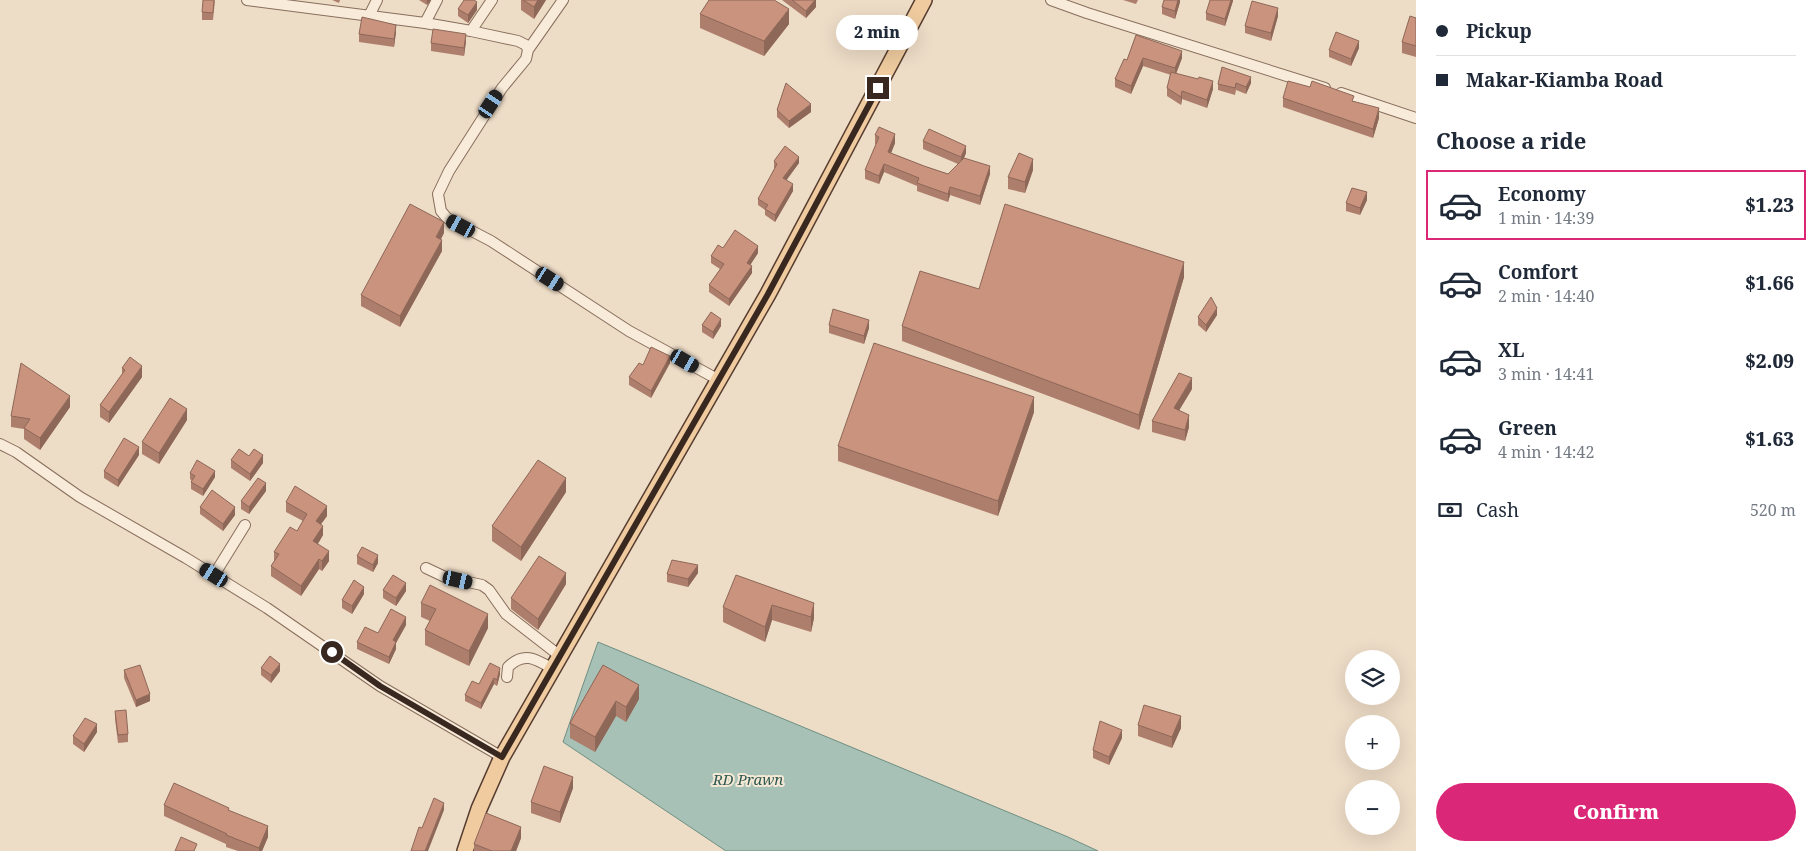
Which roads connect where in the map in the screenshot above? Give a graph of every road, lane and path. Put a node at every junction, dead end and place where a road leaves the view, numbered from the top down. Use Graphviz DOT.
graph roads {
  1 [pos="247,0"];
  2 [pos="377,0"];
  3 [pos="437,0"];
  4 [pos="492,0"];
  5 [pos="562,0"];
  6 [pos="924,0"];
  7 [pos="1051,0"];
  8 [pos="315,4"];
  9 [pos="369,16"];
  10 [pos="425,23"];
  11 [pos="471,31"];
  12 [pos="528,50"];
  13 [pos="1416,118"];
  14 [pos="719,380"];
  15 [pos="0,444"];
  16 [pos="245,525"];
  17 [pos="426,568"];
  18 [pos="214,575"];
  19 [pos="556,662"];
  20 [pos="507,677"];
  21 [pos="502,757"];
  22 [pos="465,851"];
  1 -- 8 [label="street"];
  2 -- 9 [label="street"];
  3 -- 10 [label="street"];
  4 -- 11 [label="street"];
  5 -- 12 [label="street"];
  6 -- 14 [label="main road"];
  7 -- 13 [label="street"];
  8 -- 9 [label="street"];
  9 -- 10 [label="street"];
  10 -- 11 [label="street"];
  11 -- 12 [label="street"];
  12 -- 14 [label="street"];
  14 -- 19 [label="main road"];
  15 -- 18 [label="street"];
  16 -- 18 [label="street"];
  17 -- 19 [label="street"];
  18 -- 21 [label="street"];
  19 -- 20 [label="street"];
  19 -- 21 [label="main road"];
  21 -- 22 [label="main road"];
}
